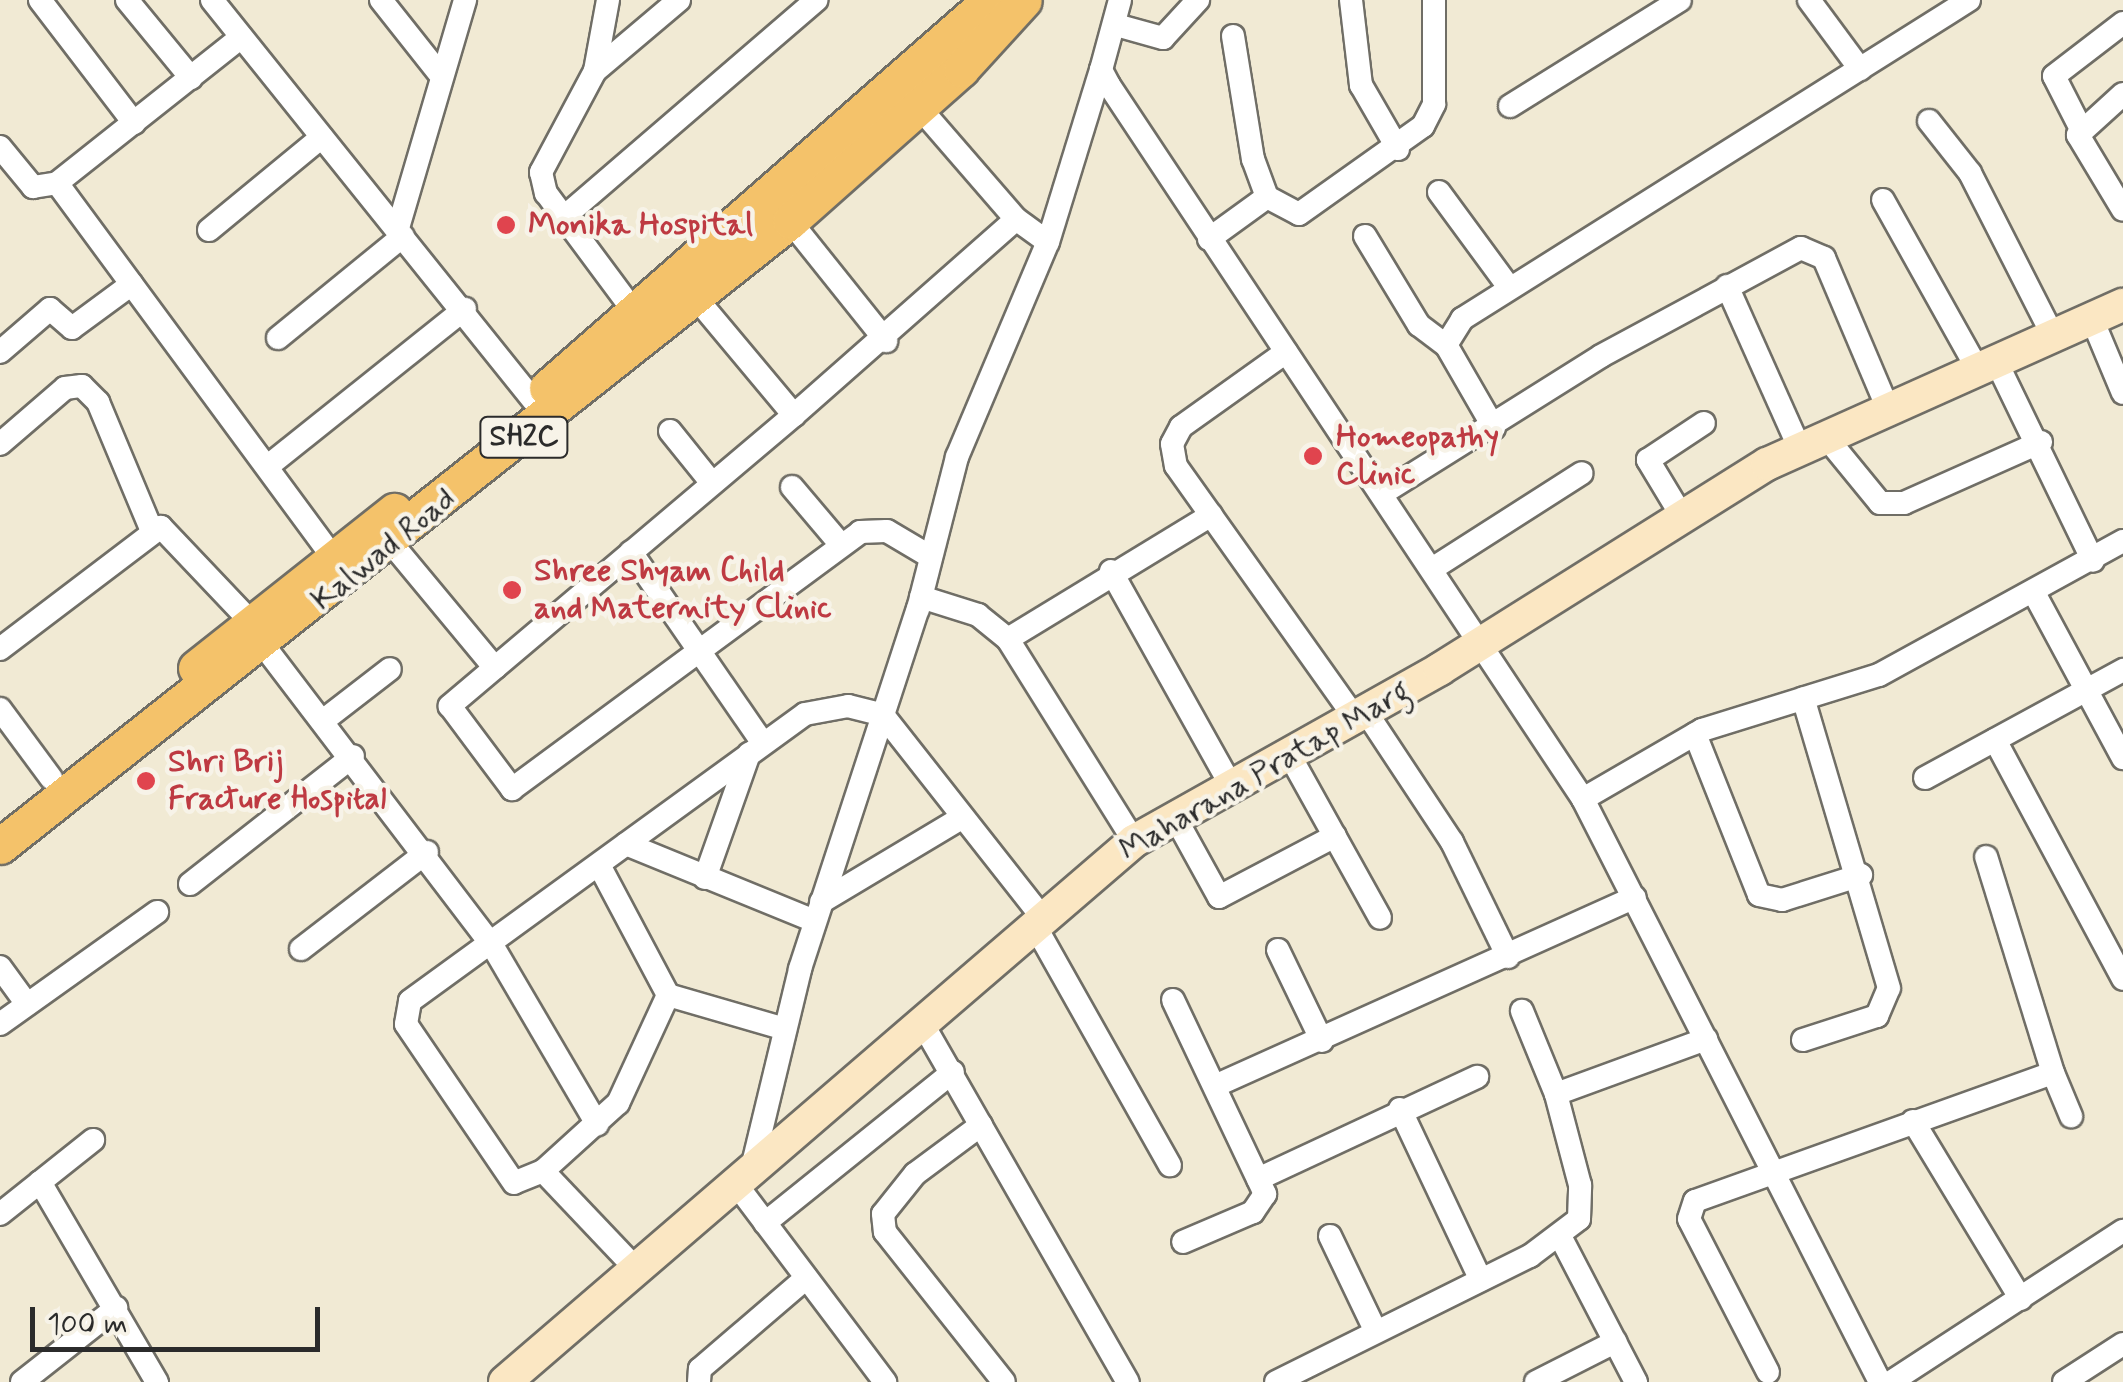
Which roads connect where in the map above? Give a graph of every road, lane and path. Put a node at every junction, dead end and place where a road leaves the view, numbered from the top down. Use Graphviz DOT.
graph roads {
  1 [pos="40,0"];
  2 [pos="128,0"];
  3 [pos="212,0"];
  4 [pos="381,0"];
  5 [pos="465,0"];
  6 [pos="608,0"];
  7 [pos="679,0"];
  8 [pos="816,0"];
  9 [pos="1024,0"];
  10 [pos="1120,0"];
  11 [pos="1198,0"];
  12 [pos="1351,0"];
  13 [pos="1434,0"];
  14 [pos="1680,0"];
  15 [pos="1809,0"];
  16 [pos="1970,0"];
  17 [pos="986,1"];
  18 [pos="2123,24"];
  19 [pos="1116,25"];
  20 [pos="1233,36"];
  21 [pos="242,37"];
  22 [pos="1860,69"];
  23 [pos="594,70"];
  24 [pos="1101,70"];
  25 [pos="438,72"];
  26 [pos="190,78"];
  27 [pos="2123,94"];
  28 [pos="1510,106"];
  29 [pos="919,108"];
  30 [pos="1929,120"];
  31 [pos="134,124"];
  32 [pos="2080,127"];
  33 [pos="322,137"];
  34 [pos="0,146"];
  35 [pos="1398,149"];
  36 [pos="8,172"];
  37 [pos="57,183"];
  38 [pos="1439,192"];
  39 [pos="1267,196"];
  40 [pos="1883,200"];
  41 [pos="2123,210"];
  42 [pos="564,218"];
  43 [pos="1016,220"];
  44 [pos="790,221"];
  45 [pos="210,230"];
  46 [pos="400,232"];
  47 [pos="1365,236"];
  48 [pos="1209,239"];
  49 [pos="1048,242"];
  50 [pos="132,284"];
  51 [pos="1508,286"];
  52 [pos="1727,286"];
  53 [pos="696,298"];
  54 [pos="2123,305"];
  55 [pos="465,309"];
  56 [pos="636,314"];
  57 [pos="2092,320"];
  58 [pos="2053,336"];
  59 [pos="278,338"];
  60 [pos="886,341"];
  61 [pos="1446,345"];
  62 [pos="0,352"];
  63 [pos="1286,352"];
  64 [pos="1986,364"];
  65 [pos="2123,393"];
  66 [pos="533,400"];
  67 [pos="1888,409"];
  68 [pos="794,414"];
  69 [pos="1704,423"];
  70 [pos="1494,428"];
  71 [pos="670,431"];
  72 [pos="2041,442"];
  73 [pos="1813,443"];
  74 [pos="0,444"];
  75 [pos="268,466"];
  76 [pos="1582,473"];
  77 [pos="710,482"];
  78 [pos="792,487"];
  79 [pos="1384,493"];
  80 [pos="1211,515"];
  81 [pos="1683,518"];
  82 [pos="151,529"];
  83 [pos="2123,541"];
  84 [pos="392,544"];
  85 [pos="841,546"];
  86 [pos="631,552"];
  87 [pos="931,557"];
  88 [pos="334,559"];
  89 [pos="2093,561"];
  90 [pos="1435,568"];
  91 [pos="1111,571"];
  92 [pos="2034,591"];
  93 [pos="921,597"];
  94 [pos="258,635"];
  95 [pos="1008,638"];
  96 [pos="1485,642"];
  97 [pos="0,650"];
  98 [pos="705,650"];
  99 [pos="495,668"];
  100 [pos="390,669"];
  101 [pos="2123,670"];
  102 [pos="2086,689"];
  103 [pos="1802,698"];
  104 [pos="0,709"];
  105 [pos="884,715"];
  106 [pos="1361,715"];
  107 [pos="324,720"];
  108 [pos="1695,734"];
  109 [pos="1994,740"];
  110 [pos="756,748"];
  111 [pos="353,756"];
  112 [pos="1290,756"];
  113 [pos="2123,758"];
  114 [pos="51,778"];
  115 [pos="1925,778"];
  116 [pos="1233,789"];
  117 [pos="1583,800"];
  118 [pos="963,816"];
  119 [pos="0,817"];
  120 [pos="1176,819"];
  121 [pos="1335,836"];
  122 [pos="1134,841"];
  123 [pos="626,844"];
  124 [pos="0,846"];
  125 [pos="426,852"];
  126 [pos="1986,857"];
  127 [pos="598,864"];
  128 [pos="1861,875"];
  129 [pos="705,878"];
  130 [pos="190,884"];
  131 [pos="1634,897"];
  132 [pos="818,911"];
  133 [pos="157,912"];
  134 [pos="1380,918"];
  135 [pos="1038,921"];
  136 [pos="492,945"];
  137 [pos="301,949"];
  138 [pos="1278,950"];
  139 [pos="1508,957"];
  140 [pos="0,967"];
  141 [pos="2123,979"];
  142 [pos="668,995"];
  143 [pos="1173,1000"];
  144 [pos="27,1004"];
  145 [pos="1522,1011"];
  146 [pos="921,1021"];
  147 [pos="0,1024"];
  148 [pos="785,1028"];
  149 [pos="1706,1039"];
  150 [pos="1802,1040"];
  151 [pos="1322,1041"];
  152 [pos="953,1072"];
  153 [pos="2054,1073"];
  154 [pos="1477,1077"];
  155 [pos="1218,1086"];
  156 [pos="1556,1094"];
  157 [pos="1400,1109"];
  158 [pos="2071,1116"];
  159 [pos="1913,1121"];
  160 [pos="596,1124"];
  161 [pos="981,1125"];
  162 [pos="93,1140"];
  163 [pos="1170,1166"];
  164 [pos="543,1170"];
  165 [pos="743,1172"];
  166 [pos="1770,1174"];
  167 [pos="1258,1178"];
  168 [pos="40,1182"];
  169 [pos="0,1214"];
  170 [pos="765,1223"];
  171 [pos="2123,1232"];
  172 [pos="1330,1236"];
  173 [pos="1560,1236"];
  174 [pos="1183,1242"];
  175 [pos="635,1268"];
  176 [pos="806,1278"];
  177 [pos="1480,1280"];
  178 [pos="2021,1299"];
  179 [pos="116,1308"];
  180 [pos="1376,1332"];
  181 [pos="1615,1342"];
  182 [pos="2123,1344"];
  183 [pos="1768,1372"];
  184 [pos="22,1382"];
  185 [pos="158,1382"];
  186 [pos="504,1382"];
  187 [pos="699,1382"];
  188 [pos="885,1382"];
  189 [pos="1004,1382"];
  190 [pos="1128,1382"];
  191 [pos="1276,1382"];
  192 [pos="1536,1382"];
  193 [pos="1636,1382"];
  194 [pos="1880,1382"];
  195 [pos="1891,1382"];
  196 [pos="2064,1382"];
  1 -- 31 [label="street"];
  2 -- 26 [label="street"];
  3 -- 21 [label="street"];
  4 -- 25 [label="street"];
  5 -- 25 [label="street"];
  6 -- 23 [label="street"];
  7 -- 23 [label="street"];
  8 -- 42 [label="street"];
  9 -- 29 [label="main road, Kalwad Road / SH2C"];
  10 -- 19 [label="street"];
  11 -- 19 [label="street"];
  12 -- 35 [label="street"];
  13 -- 35 [label="street"];
  14 -- 28 [label="street"];
  15 -- 22 [label="street"];
  16 -- 22 [label="street"];
  17 -- 56 [label="main road, Kalwad Road / SH2C"];
  18 -- 32 [label="street"];
  19 -- 24 [label="street"];
  20 -- 39 [label="street"];
  21 -- 26 [label="street"];
  21 -- 33 [label="street"];
  22 -- 51 [label="street"];
  23 -- 42 [label="street"];
  24 -- 48 [label="street"];
  24 -- 49 [label="street"];
  25 -- 46 [label="street"];
  26 -- 31 [label="street"];
  27 -- 32 [label="street"];
  29 -- 43 [label="street"];
  29 -- 44 [label="main road, Kalwad Road / SH2C"];
  30 -- 58 [label="street"];
  31 -- 37 [label="street"];
  32 -- 41 [label="street"];
  33 -- 45 [label="street"];
  33 -- 46 [label="street"];
  34 -- 36 [label="street"];
  35 -- 39 [label="street"];
  36 -- 37 [label="street"];
  37 -- 50 [label="street"];
  38 -- 51 [label="street"];
  39 -- 48 [label="street"];
  40 -- 64 [label="street"];
  42 -- 56 [label="street"];
  43 -- 49 [label="street"];
  43 -- 60 [label="street"];
  44 -- 53 [label="main road, Kalwad Road / SH2C"];
  44 -- 60 [label="street"];
  46 -- 55 [label="street"];
  46 -- 59 [label="street"];
  47 -- 61 [label="street"];
  48 -- 63 [label="street"];
  49 -- 87 [label="street"];
  50 -- 62 [label="street"];
  50 -- 75 [label="street"];
  51 -- 61 [label="street"];
  52 -- 67 [label="street"];
  52 -- 70 [label="street"];
  52 -- 73 [label="street"];
  53 -- 68 [label="street"];
  53 -- 84 [label="main road, Kalwad Road / SH2C"];
  54 -- 57 [label="street, Maharana Pratap Marg"];
  55 -- 66 [label="street"];
  55 -- 75 [label="street"];
  56 -- 66 [label="main road, Kalwad Road / SH2C"];
  57 -- 58 [label="street, Maharana Pratap Marg"];
  57 -- 65 [label="street"];
  58 -- 64 [label="street, Maharana Pratap Marg"];
  60 -- 68 [label="street"];
  61 -- 70 [label="street"];
  63 -- 79 [label="street"];
  63 -- 80 [label="street"];
  64 -- 67 [label="street, Maharana Pratap Marg"];
  64 -- 72 [label="street"];
  66 -- 88 [label="main road, Kalwad Road / SH2C"];
  67 -- 73 [label="street, Maharana Pratap Marg"];
  68 -- 77 [label="street"];
  69 -- 81 [label="street"];
  70 -- 79 [label="street"];
  71 -- 77 [label="street"];
  72 -- 73 [label="street"];
  72 -- 89 [label="street"];
  73 -- 81 [label="street, Maharana Pratap Marg"];
  74 -- 82 [label="street"];
  75 -- 88 [label="street"];
  76 -- 90 [label="street"];
  77 -- 86 [label="street"];
  78 -- 85 [label="street"];
  79 -- 90 [label="street"];
  80 -- 91 [label="street"];
  80 -- 106 [label="street"];
  81 -- 96 [label="street, Maharana Pratap Marg"];
  82 -- 94 [label="street"];
  82 -- 97 [label="street"];
  83 -- 89 [label="street"];
  84 -- 94 [label="main road, Kalwad Road / SH2C"];
  84 -- 99 [label="street"];
  85 -- 87 [label="street"];
  85 -- 98 [label="street"];
  86 -- 98 [label="street"];
  86 -- 99 [label="street"];
  87 -- 93 [label="street"];
  88 -- 94 [label="main road, Kalwad Road / SH2C"];
  89 -- 92 [label="street"];
  90 -- 96 [label="street"];
  91 -- 95 [label="street"];
  91 -- 116 [label="street"];
  92 -- 102 [label="street"];
  92 -- 103 [label="street"];
  93 -- 95 [label="street"];
  93 -- 105 [label="street"];
  94 -- 107 [label="street"];
  94 -- 114 [label="main road, Kalwad Road / SH2C"];
  94 -- 124 [label="main road, Kalwad Road / SH2C"];
  95 -- 122 [label="street"];
  96 -- 106 [label="street, Maharana Pratap Marg"];
  96 -- 117 [label="street"];
  98 -- 99 [label="street"];
  98 -- 110 [label="street"];
  100 -- 107 [label="street"];
  101 -- 102 [label="street"];
  102 -- 109 [label="street"];
  102 -- 113 [label="street"];
  103 -- 108 [label="street"];
  103 -- 128 [label="street"];
  104 -- 114 [label="street"];
  105 -- 110 [label="street"];
  105 -- 118 [label="street"];
  105 -- 132 [label="street"];
  106 -- 112 [label="street, Maharana Pratap Marg"];
  106 -- 139 [label="street"];
  107 -- 111 [label="street"];
  108 -- 117 [label="street"];
  108 -- 128 [label="street"];
  109 -- 115 [label="street"];
  109 -- 141 [label="street"];
  110 -- 123 [label="street"];
  110 -- 129 [label="street"];
  111 -- 125 [label="street"];
  111 -- 130 [label="street"];
  112 -- 116 [label="street, Maharana Pratap Marg"];
  112 -- 121 [label="street"];
  114 -- 119 [label="main road, Kalwad Road / SH2C"];
  116 -- 120 [label="street, Maharana Pratap Marg"];
  117 -- 131 [label="street"];
  118 -- 132 [label="street"];
  118 -- 135 [label="street"];
  120 -- 121 [label="street"];
  120 -- 122 [label="street, Maharana Pratap Marg"];
  121 -- 134 [label="street"];
  122 -- 135 [label="street, Maharana Pratap Marg"];
  123 -- 127 [label="street"];
  123 -- 129 [label="street"];
  125 -- 136 [label="street"];
  125 -- 137 [label="street"];
  126 -- 153 [label="street"];
  127 -- 136 [label="street"];
  127 -- 142 [label="street"];
  128 -- 150 [label="street"];
  129 -- 132 [label="street"];
  131 -- 139 [label="street"];
  131 -- 149 [label="street"];
  132 -- 148 [label="street"];
  133 -- 144 [label="street"];
  135 -- 146 [label="street, Maharana Pratap Marg"];
  135 -- 163 [label="street"];
  136 -- 160 [label="street"];
  136 -- 164 [label="street"];
  138 -- 151 [label="street"];
  139 -- 151 [label="street"];
  140 -- 144 [label="street"];
  142 -- 148 [label="street"];
  142 -- 160 [label="street"];
  143 -- 155 [label="street"];
  144 -- 147 [label="street"];
  145 -- 156 [label="street"];
  146 -- 152 [label="street"];
  146 -- 165 [label="street, Maharana Pratap Marg"];
  148 -- 165 [label="street"];
  149 -- 156 [label="street"];
  149 -- 166 [label="street"];
  151 -- 155 [label="street"];
  152 -- 161 [label="street"];
  152 -- 170 [label="street"];
  153 -- 158 [label="street"];
  153 -- 159 [label="street"];
  154 -- 157 [label="street"];
  155 -- 167 [label="street"];
  156 -- 173 [label="street"];
  157 -- 167 [label="street"];
  157 -- 177 [label="street"];
  159 -- 166 [label="street"];
  159 -- 178 [label="street"];
  160 -- 164 [label="street"];
  161 -- 189 [label="street"];
  161 -- 190 [label="street"];
  162 -- 168 [label="street"];
  164 -- 175 [label="street"];
  165 -- 170 [label="street"];
  165 -- 175 [label="street, Maharana Pratap Marg"];
  166 -- 183 [label="street"];
  166 -- 194 [label="street"];
  167 -- 174 [label="street"];
  168 -- 169 [label="street"];
  168 -- 179 [label="street"];
  170 -- 176 [label="street"];
  171 -- 178 [label="street"];
  172 -- 180 [label="street"];
  173 -- 177 [label="street"];
  173 -- 181 [label="street"];
  175 -- 186 [label="street, Maharana Pratap Marg"];
  176 -- 187 [label="street"];
  176 -- 188 [label="street"];
  177 -- 180 [label="street"];
  178 -- 195 [label="street"];
  179 -- 184 [label="street"];
  179 -- 185 [label="street"];
  180 -- 191 [label="street"];
  181 -- 192 [label="street"];
  181 -- 193 [label="street"];
  182 -- 196 [label="street"];
}
